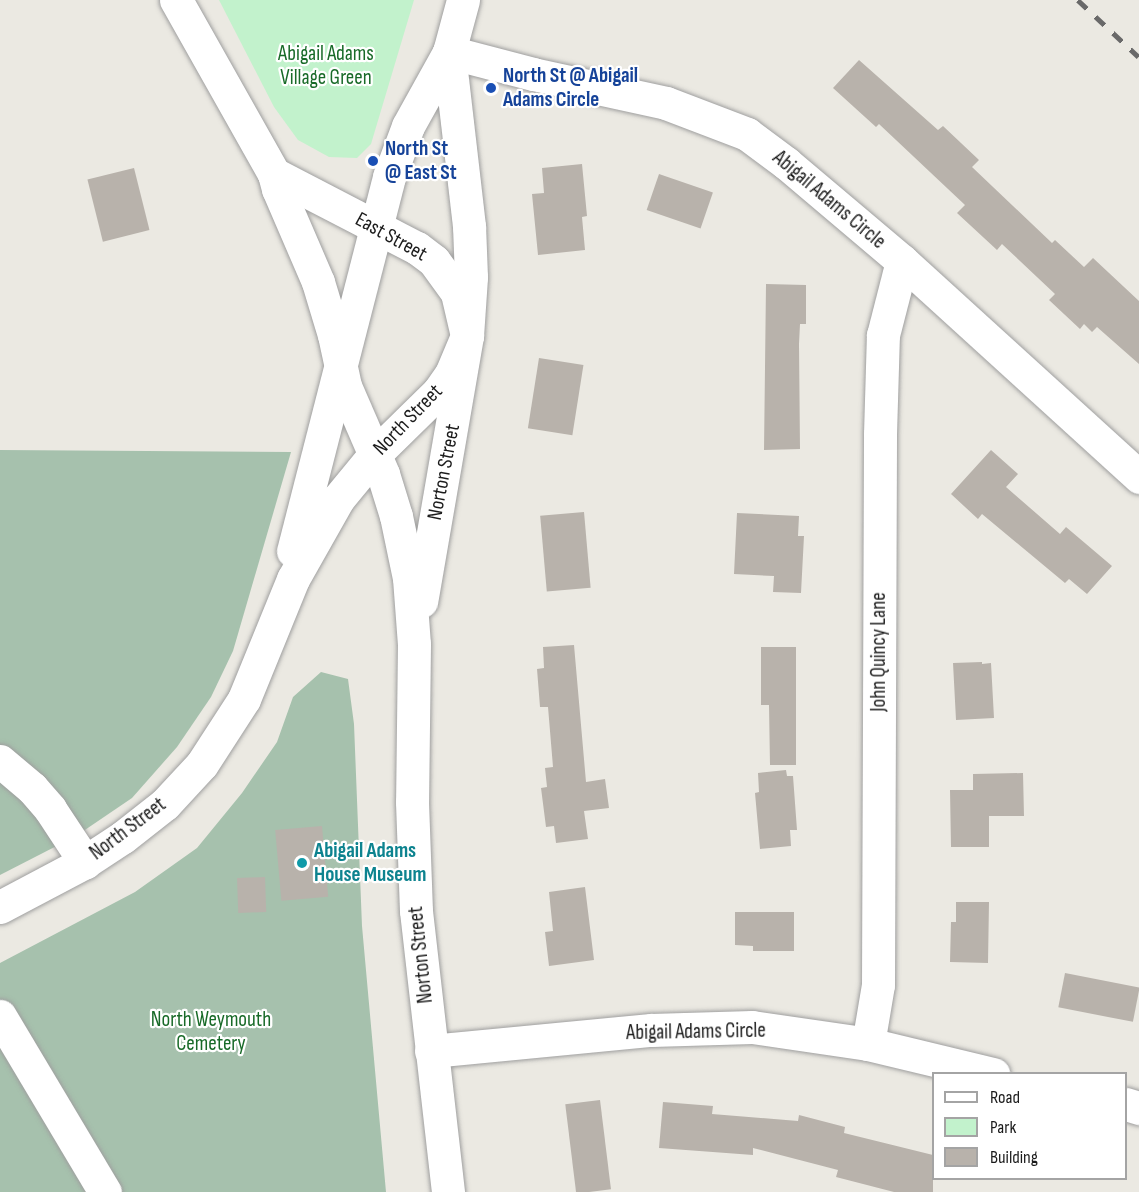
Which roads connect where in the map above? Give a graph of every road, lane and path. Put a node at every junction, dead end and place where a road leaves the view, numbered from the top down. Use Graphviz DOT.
graph roads {
  1 [pos="176,0"];
  2 [pos="463,0"];
  3 [pos="449,52"];
  4 [pos="274,174"];
  5 [pos="376,227"];
  6 [pos="902,261"];
  7 [pos="467,336"];
  8 [pos="340,369"];
  9 [pos="375,454"];
  10 [pos="1139,477"];
  11 [pos="275,623"];
  12 [pos="414,644"];
  13 [pos="0,761"];
  14 [pos="85,862"];
  15 [pos="0,907"];
  16 [pos="0,1016"];
  17 [pos="868,1044"];
  18 [pos="431,1051"];
  19 [pos="985,1072"];
  20 [pos="105,1192"];
  21 [pos="448,1192"];
  1 -- 4 [label="street"];
  2 -- 3 [label="street, North Street"];
  3 -- 5 [label="street, North Street"];
  3 -- 6 [label="street, Abigail Adams Circle"];
  3 -- 7 [label="street, North Street"];
  4 -- 5 [label="street, East Street"];
  4 -- 8 [label="street"];
  5 -- 7 [label="street, East Street"];
  5 -- 8 [label="street, North Street"];
  6 -- 10 [label="street, Abigail Adams Circle"];
  6 -- 17 [label="street, John Quincy Lane"];
  7 -- 9 [label="street, North Street"];
  7 -- 12 [label="street, Norton Street"];
  8 -- 9 [label="street, Norton Street"];
  8 -- 11 [label="street, North Street"];
  9 -- 11 [label="street, North Street"];
  9 -- 12 [label="street, Norton Street"];
  11 -- 14 [label="street, North Street"];
  12 -- 18 [label="street, Norton Street"];
  13 -- 14 [label="street"];
  14 -- 15 [label="street, North Street"];
  16 -- 20 [label="street"];
  17 -- 18 [label="street, Abigail Adams Circle"];
  17 -- 19 [label="street, Abigail Adams Circle"];
  18 -- 21 [label="street, Norton Street"];
}
